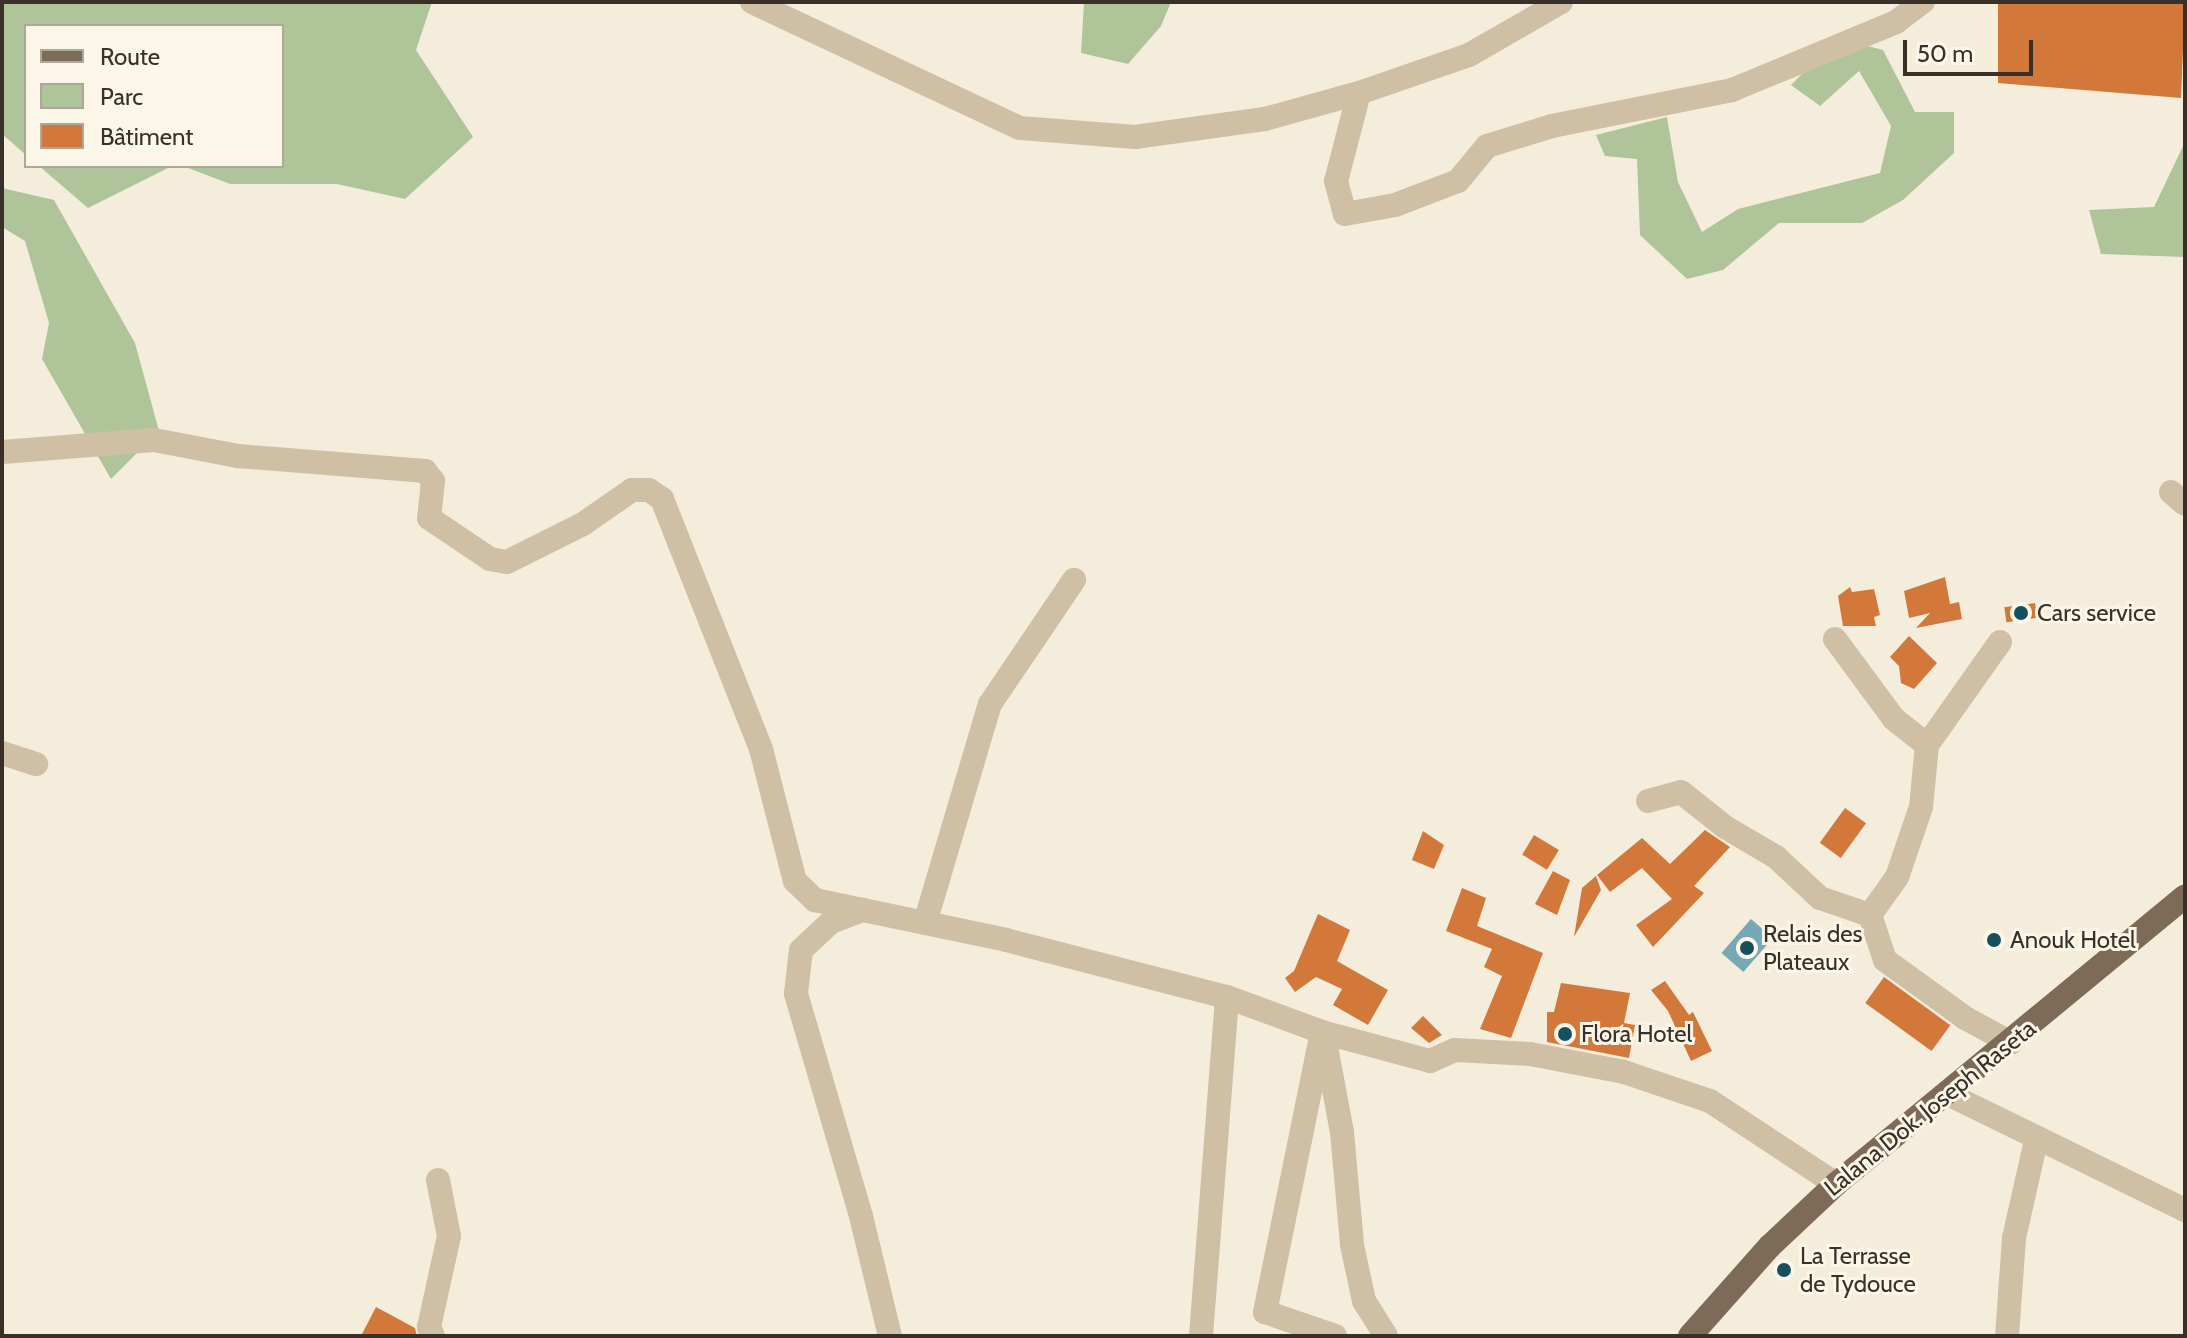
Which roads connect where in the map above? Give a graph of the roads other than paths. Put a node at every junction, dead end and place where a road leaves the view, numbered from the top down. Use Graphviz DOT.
graph roads {
  1 [pos="752,2"];
  2 [pos="1561,2"];
  3 [pos="1923,2"];
  4 [pos="1359,93"];
  5 [pos="2,452"];
  6 [pos="1074,580"];
  7 [pos="1835,639"];
  8 [pos="2000,642"];
  9 [pos="1927,745"];
  10 [pos="2,753"];
  11 [pos="36,764"];
  12 [pos="1648,801"];
  13 [pos="2185,896"];
  14 [pos="863,910"];
  15 [pos="1870,915"];
  16 [pos="925,923"];
  17 [pos="1227,997"];
  18 [pos="1322,1032"];
  19 [pos="2011,1043"];
  20 [pos="1950,1095"];
  21 [pos="2036,1140"];
  22 [pos="438,1180"];
  23 [pos="1836,1184"];
  24 [pos="2185,1210"];
  25 [pos="1291,1329"];
  26 [pos="433,1336"];
  27 [pos="890,1336"];
  28 [pos="1201,1336"];
  29 [pos="1335,1336"];
  30 [pos="1386,1336"];
  31 [pos="1690,1336"];
  32 [pos="2007,1336"];
  1 -- 4 [label="street"];
  2 -- 4 [label="street"];
  3 -- 4 [label="street"];
  5 -- 14 [label="street"];
  6 -- 16 [label="street"];
  7 -- 9 [label="street"];
  8 -- 9 [label="street"];
  9 -- 15 [label="street"];
  10 -- 11 [label="street"];
  12 -- 15 [label="street"];
  13 -- 19 [label="main road, Lalana Dok. Joseph Raseta"];
  14 -- 16 [label="street"];
  14 -- 27 [label="street"];
  15 -- 19 [label="street"];
  16 -- 17 [label="street"];
  17 -- 18 [label="street"];
  17 -- 28 [label="street"];
  18 -- 23 [label="street"];
  18 -- 25 [label="street"];
  18 -- 30 [label="street"];
  19 -- 20 [label="main road, Lalana Dok. Joseph Raseta"];
  20 -- 21 [label="street"];
  20 -- 23 [label="main road, Lalana Dok. Joseph Raseta"];
  21 -- 24 [label="street"];
  21 -- 32 [label="street"];
  22 -- 26 [label="street"];
  23 -- 31 [label="main road, Lalana Dok. Joseph Raseta"];
  25 -- 29 [label="street"];
}
